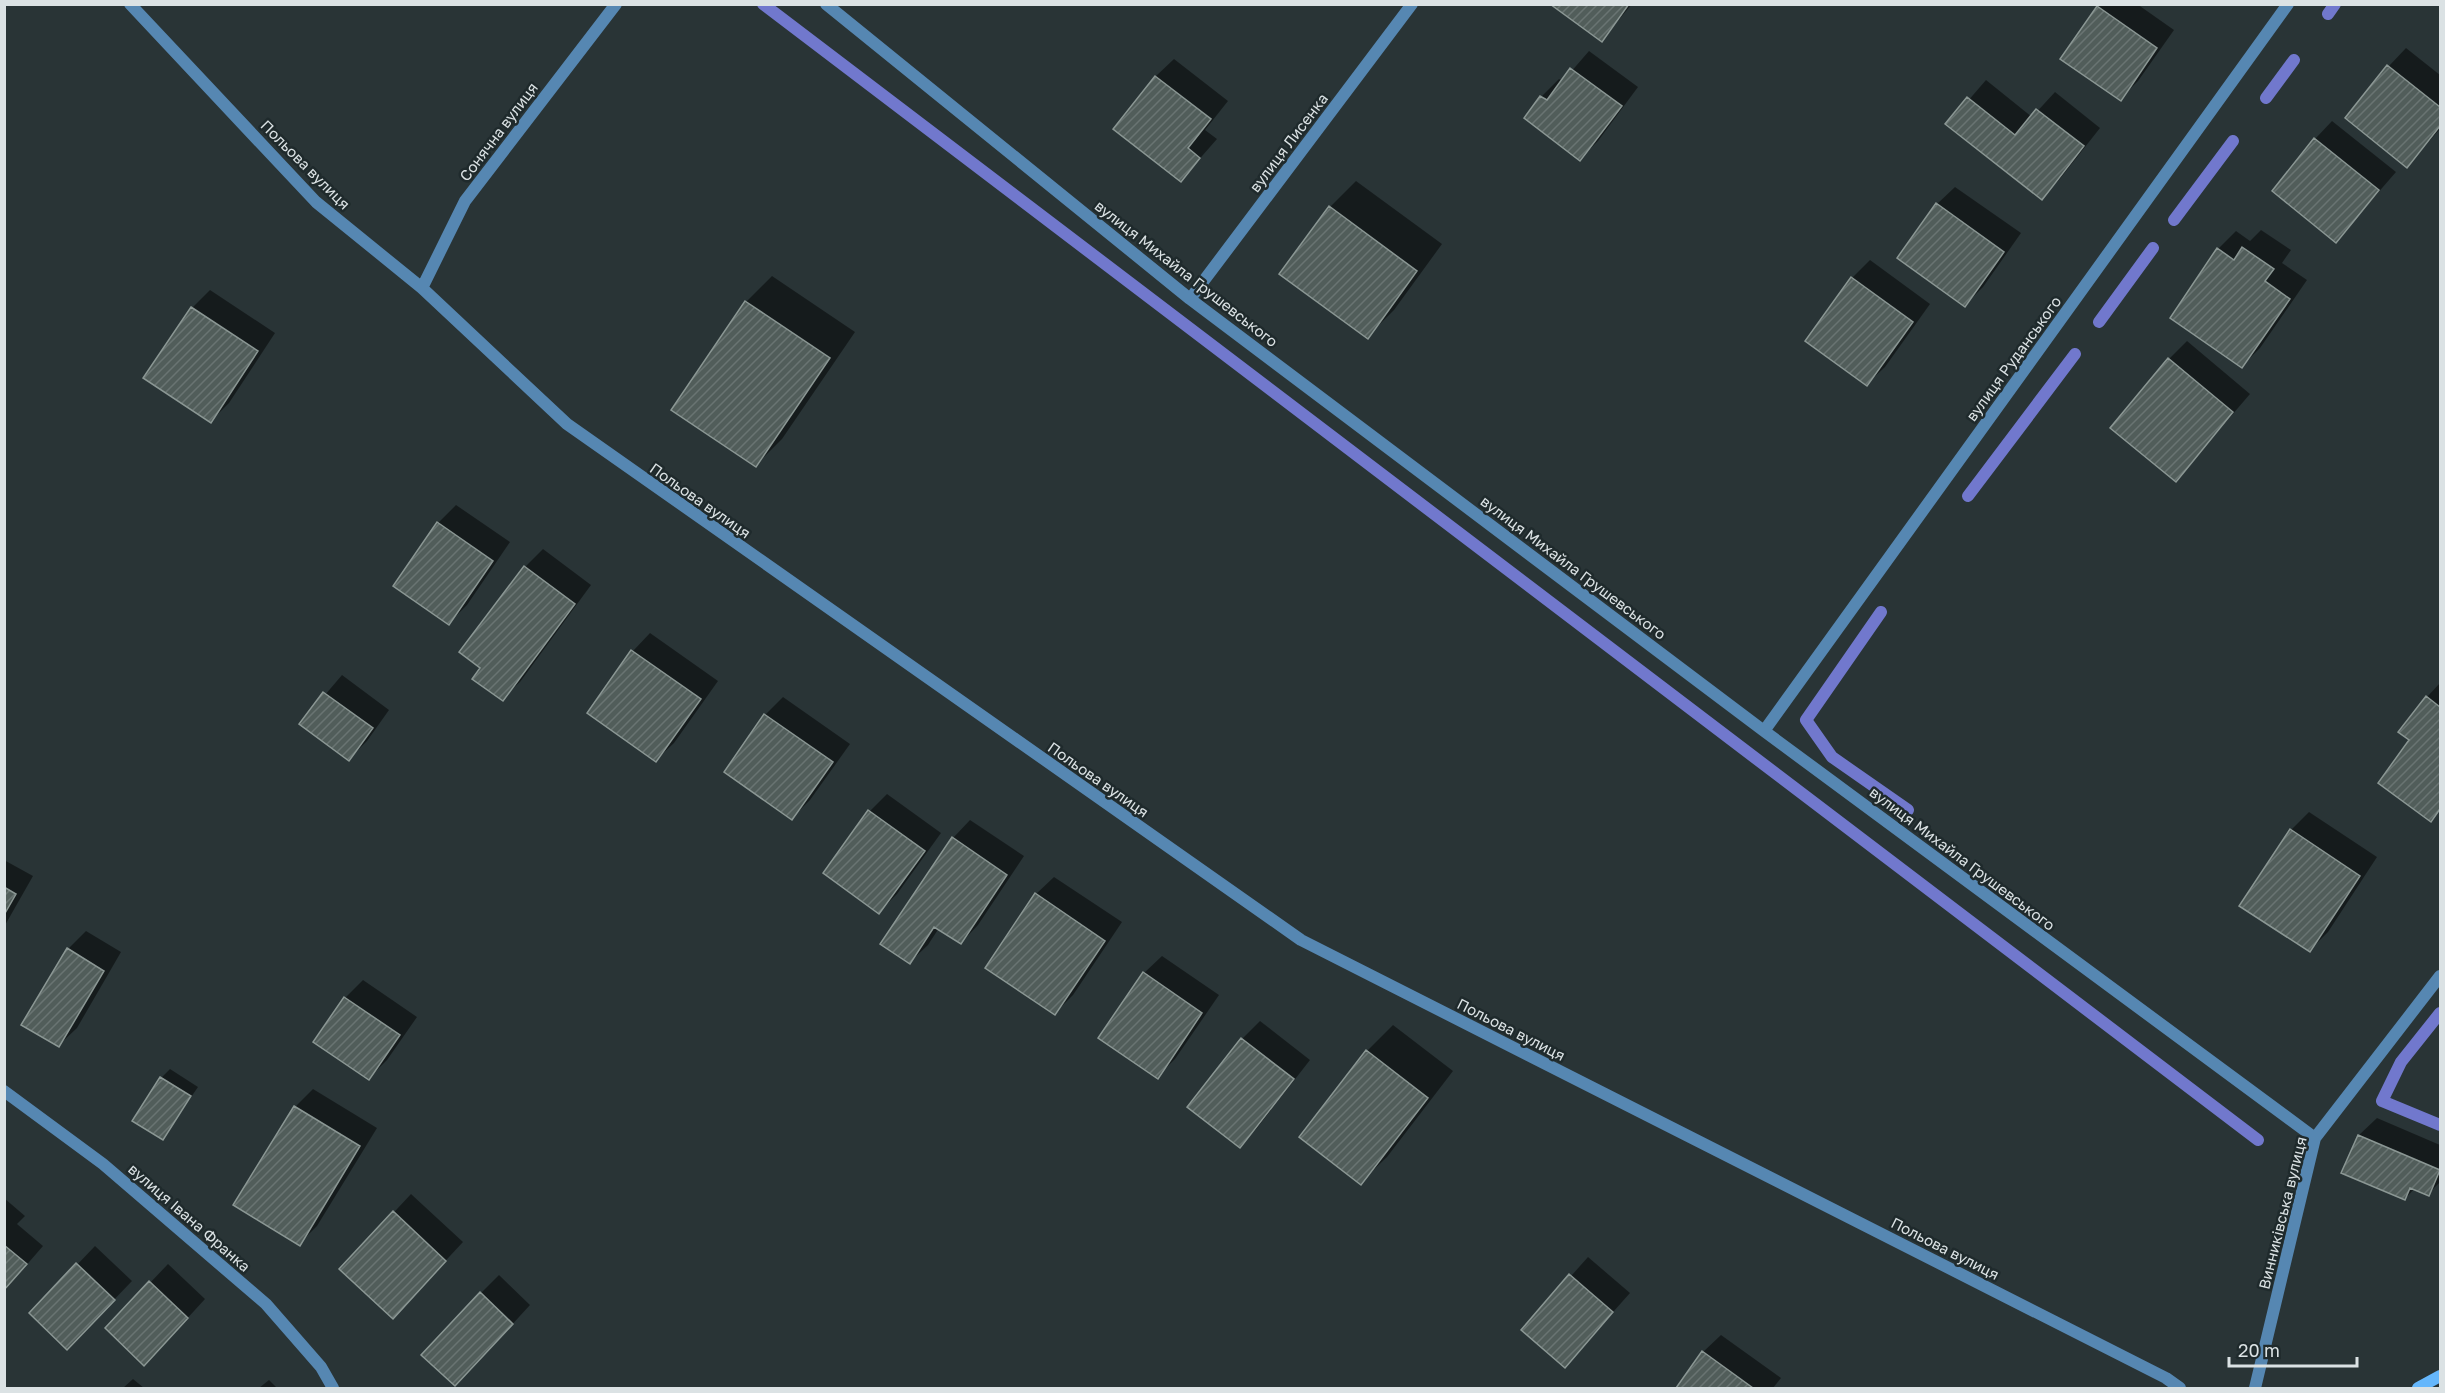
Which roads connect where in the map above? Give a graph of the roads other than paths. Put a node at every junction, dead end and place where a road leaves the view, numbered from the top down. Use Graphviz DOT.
graph roads {
  1 [pos="130,4"];
  2 [pos="616,4"];
  3 [pos="826,4"];
  4 [pos="1412,4"];
  5 [pos="2288,4"];
  6 [pos="422,288"];
  7 [pos="1190,299"];
  8 [pos="1764,731"];
  9 [pos="2440,976"];
  10 [pos="4,1090"];
  11 [pos="2315,1138"];
  12 [pos="2440,1376"];
  13 [pos="333,1389"];
  14 [pos="2180,1389"];
  15 [pos="2254,1389"];
  16 [pos="2418,1389"];
  1 -- 6 [label="street, Польова вулиця"];
  2 -- 6 [label="street, Сонячна вулиця"];
  3 -- 7 [label="street, вулиця Михайла Грушевського"];
  4 -- 7 [label="street, вулиця Лисенка"];
  5 -- 8 [label="street, вулиця Руданського"];
  6 -- 14 [label="street, Польова вулиця"];
  7 -- 8 [label="street, вулиця Михайла Грушевського"];
  8 -- 11 [label="street, вулиця Михайла Грушевського"];
  9 -- 11 [label="street, Винниківська вулиця"];
  10 -- 13 [label="street, вулиця Івана Франка"];
  11 -- 15 [label="street, Винниківська вулиця"];
  12 -- 16 [label="main road"];
}
